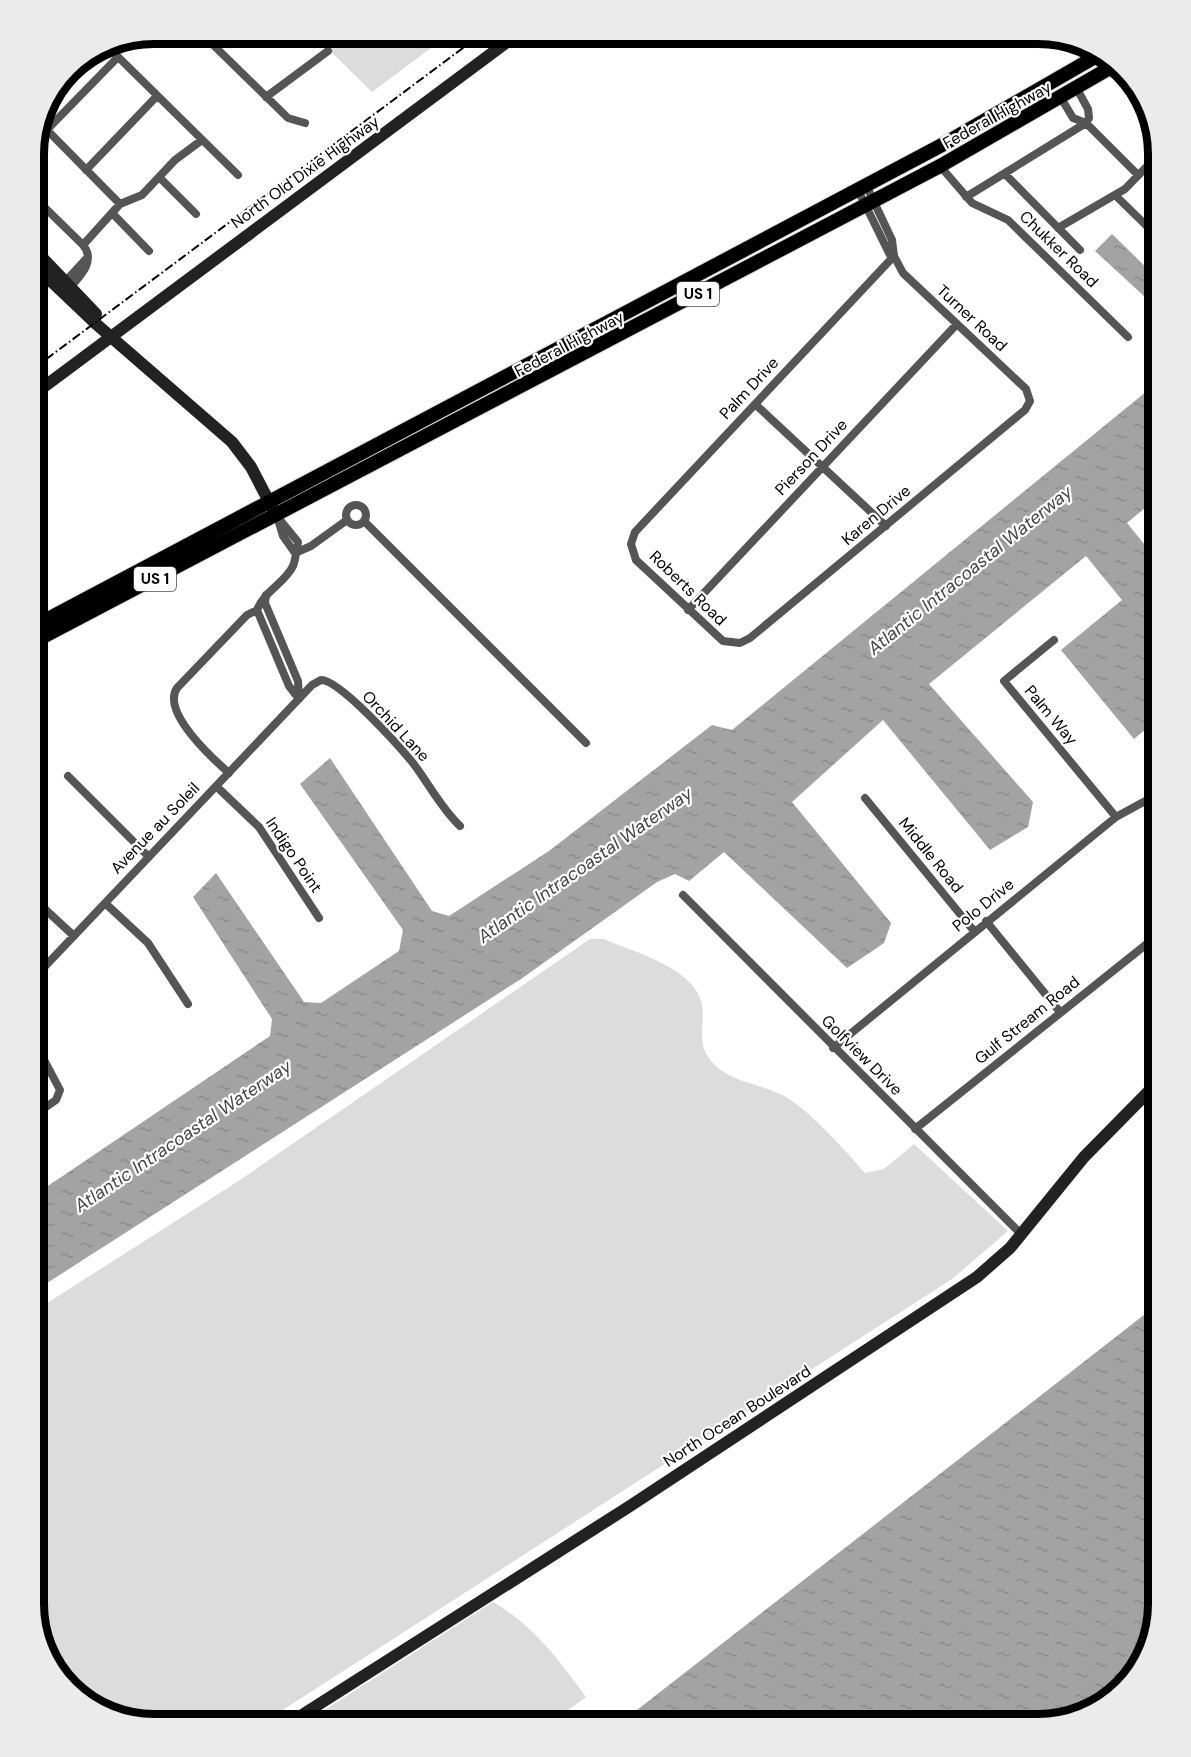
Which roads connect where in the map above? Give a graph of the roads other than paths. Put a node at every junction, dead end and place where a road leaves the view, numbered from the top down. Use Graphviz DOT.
graph roads {
  1 [pos="212,44"];
  2 [pos="504,44"];
  3 [pos="328,51"];
  4 [pos="113,52"];
  5 [pos="118,57"];
  6 [pos="1092,59"];
  7 [pos="1108,69"];
  8 [pos="1077,89"];
  9 [pos="157,96"];
  10 [pos="266,97"];
  11 [pos="1061,98"];
  12 [pos="305,123"];
  13 [pos="1086,123"];
  14 [pos="47,130"];
  15 [pos="202,140"];
  16 [pos="1148,165"];
  17 [pos="940,166"];
  18 [pos="86,170"];
  19 [pos="1005,174"];
  20 [pos="238,175"];
  21 [pos="1138,175"];
  22 [pos="159,177"];
  23 [pos="862,188"];
  24 [pos="1115,195"];
  25 [pos="966,196"];
  26 [pos="869,203"];
  27 [pos="120,204"];
  28 [pos="44,207"];
  29 [pos="112,213"];
  30 [pos="196,214"];
  31 [pos="1148,227"];
  32 [pos="1058,228"];
  33 [pos="83,245"];
  34 [pos="1080,250"];
  35 [pos="149,251"];
  36 [pos="894,256"];
  37 [pos="44,262"];
  38 [pos="44,272"];
  39 [pos="62,286"];
  40 [pos="675,286"];
  41 [pos="44,291"];
  42 [pos="957,324"];
  43 [pos="1128,337"];
  44 [pos="111,338"];
  45 [pos="561,346"];
  46 [pos="572,361"];
  47 [pos="44,387"];
  48 [pos="477,390"];
  49 [pos="1030,401"];
  50 [pos="494,402"];
  51 [pos="755,404"];
  52 [pos="463,418"];
  53 [pos="822,467"];
  54 [pos="270,502"];
  55 [pos="276,515"];
  56 [pos="347,520"];
  57 [pos="364,521"];
  58 [pos="886,525"];
  59 [pos="631,543"];
  60 [pos="295,553"];
  61 [pos="266,592"];
  62 [pos="66,609"];
  63 [pos="257,610"];
  64 [pos="688,610"];
  65 [pos="44,621"];
  66 [pos="44,634"];
  67 [pos="44,637"];
  68 [pos="1054,640"];
  69 [pos="735,644"];
  70 [pos="299,699"];
  71 [pos="586,743"];
  72 [pos="228,773"];
  73 [pos="68,776"];
  74 [pos="216,786"];
  75 [pos="865,798"];
  76 [pos="1148,799"];
  77 [pos="1116,817"];
  78 [pos="460,826"];
  79 [pos="149,856"];
  80 [pos="682,895"];
  81 [pos="105,903"];
  82 [pos="44,908"];
  83 [pos="319,918"];
  84 [pos="986,921"];
  85 [pos="974,931"];
  86 [pos="74,936"];
  87 [pos="1148,943"];
  88 [pos="44,967"];
  89 [pos="188,1004"];
  90 [pos="1060,1012"];
  91 [pos="833,1048"];
  92 [pos="44,1060"];
  93 [pos="1148,1092"];
  94 [pos="44,1108"];
  95 [pos="915,1129"];
  96 [pos="1022,1235"];
  97 [pos="305,1713"];
  1 -- 10 [label="street"];
  2 -- 44 [label="main road, North Old Dixie Highway"];
  3 -- 10 [label="street"];
  4 -- 5 [label="street"];
  5 -- 9 [label="street"];
  5 -- 14 [label="street"];
  6 -- 23 [label="main road, Federal Highway / US 1"];
  7 -- 8 [label="main road, Federal Highway / US 1"];
  8 -- 11 [label="main road, Federal Highway / US 1"];
  8 -- 13 [label="street"];
  9 -- 15 [label="street"];
  9 -- 18 [label="street"];
  10 -- 12 [label="street"];
  11 -- 13 [label="street"];
  11 -- 17 [label="main road, Federal Highway / US 1"];
  13 -- 19 [label="street"];
  13 -- 21 [label="street"];
  14 -- 18 [label="street"];
  15 -- 20 [label="street"];
  15 -- 22 [label="street"];
  16 -- 21 [label="street"];
  17 -- 25 [label="street, Chukker Road"];
  17 -- 26 [label="main road, Federal Highway / US 1"];
  18 -- 27 [label="street"];
  19 -- 25 [label="street"];
  19 -- 32 [label="street"];
  21 -- 24 [label="street"];
  22 -- 27 [label="street"];
  22 -- 30 [label="street"];
  23 -- 26 [label="street, Turner Road"];
  23 -- 40 [label="main road, Federal Highway / US 1"];
  24 -- 31 [label="street"];
  24 -- 32 [label="street"];
  25 -- 43 [label="street, Chukker Road"];
  26 -- 36 [label="street, Turner Road"];
  26 -- 46 [label="main road, Federal Highway / US 1"];
  27 -- 29 [label="street"];
  28 -- 33 [label="street"];
  29 -- 33 [label="street"];
  29 -- 35 [label="street"];
  32 -- 34 [label="street"];
  33 -- 39 [label="street"];
  36 -- 42 [label="street, Turner Road"];
  36 -- 51 [label="street, Palm Drive"];
  37 -- 39 [label="main road"];
  38 -- 39 [label="main road"];
  39 -- 41 [label="street"];
  39 -- 44 [label="main road"];
  40 -- 45 [label="main road, Federal Highway / US 1"];
  40 -- 46 [label="main road"];
  42 -- 49 [label="street, Turner Road"];
  42 -- 53 [label="street, Pierson Drive"];
  44 -- 47 [label="main road, North Old Dixie Highway"];
  44 -- 54 [label="main road"];
  45 -- 48 [label="main road, Federal Highway / US 1"];
  45 -- 50 [label="main road"];
  46 -- 50 [label="main road, Federal Highway / US 1"];
  48 -- 52 [label="main road"];
  48 -- 54 [label="main road, Federal Highway / US 1"];
  49 -- 58 [label="street, Karen Drive"];
  50 -- 52 [label="main road, Federal Highway / US 1"];
  51 -- 53 [label="street"];
  51 -- 59 [label="street, Palm Drive"];
  52 -- 55 [label="main road, Federal Highway / US 1"];
  53 -- 58 [label="street"];
  53 -- 64 [label="street, Pierson Drive"];
  54 -- 55 [label="main road"];
  54 -- 62 [label="main road, Federal Highway / US 1"];
  55 -- 60 [label="street"];
  55 -- 67 [label="main road, Federal Highway / US 1"];
  56 -- 57 [label="street"];
  56 -- 57 [label="street"];
  56 -- 60 [label="street"];
  57 -- 71 [label="street"];
  58 -- 69 [label="street, Karen Drive"];
  59 -- 64 [label="street, Roberts Road"];
  60 -- 61 [label="street"];
  61 -- 63 [label="street"];
  61 -- 70 [label="street"];
  62 -- 65 [label="main road, Federal Highway / US 1"];
  62 -- 66 [label="main road"];
  63 -- 70 [label="street"];
  63 -- 72 [label="street"];
  64 -- 69 [label="street, Roberts Road"];
  68 -- 77 [label="street, Palm Way"];
  70 -- 72 [label="street, Avenue au Soleil"];
  70 -- 78 [label="street, Orchid Lane"];
  72 -- 74 [label="street, Avenue au Soleil"];
  73 -- 79 [label="street"];
  74 -- 79 [label="street, Avenue au Soleil"];
  74 -- 83 [label="street, Indigo Point"];
  75 -- 85 [label="street, Middle Road"];
  76 -- 77 [label="street, Polo Drive"];
  77 -- 84 [label="street, Polo Drive"];
  79 -- 81 [label="street, Avenue au Soleil"];
  80 -- 91 [label="street, Golfview Drive"];
  81 -- 86 [label="street, Avenue au Soleil"];
  81 -- 89 [label="street"];
  82 -- 86 [label="street"];
  84 -- 85 [label="street, Polo Drive"];
  84 -- 90 [label="street"];
  85 -- 91 [label="street, Polo Drive"];
  86 -- 88 [label="street, Avenue au Soleil"];
  87 -- 90 [label="street, Gulf Stream Road"];
  90 -- 95 [label="street, Gulf Stream Road"];
  91 -- 95 [label="street, Golfview Drive"];
  92 -- 94 [label="street"];
  93 -- 96 [label="main road, North Ocean Boulevard"];
  95 -- 96 [label="street, Golfview Drive"];
  96 -- 97 [label="main road, North Ocean Boulevard"];
}
